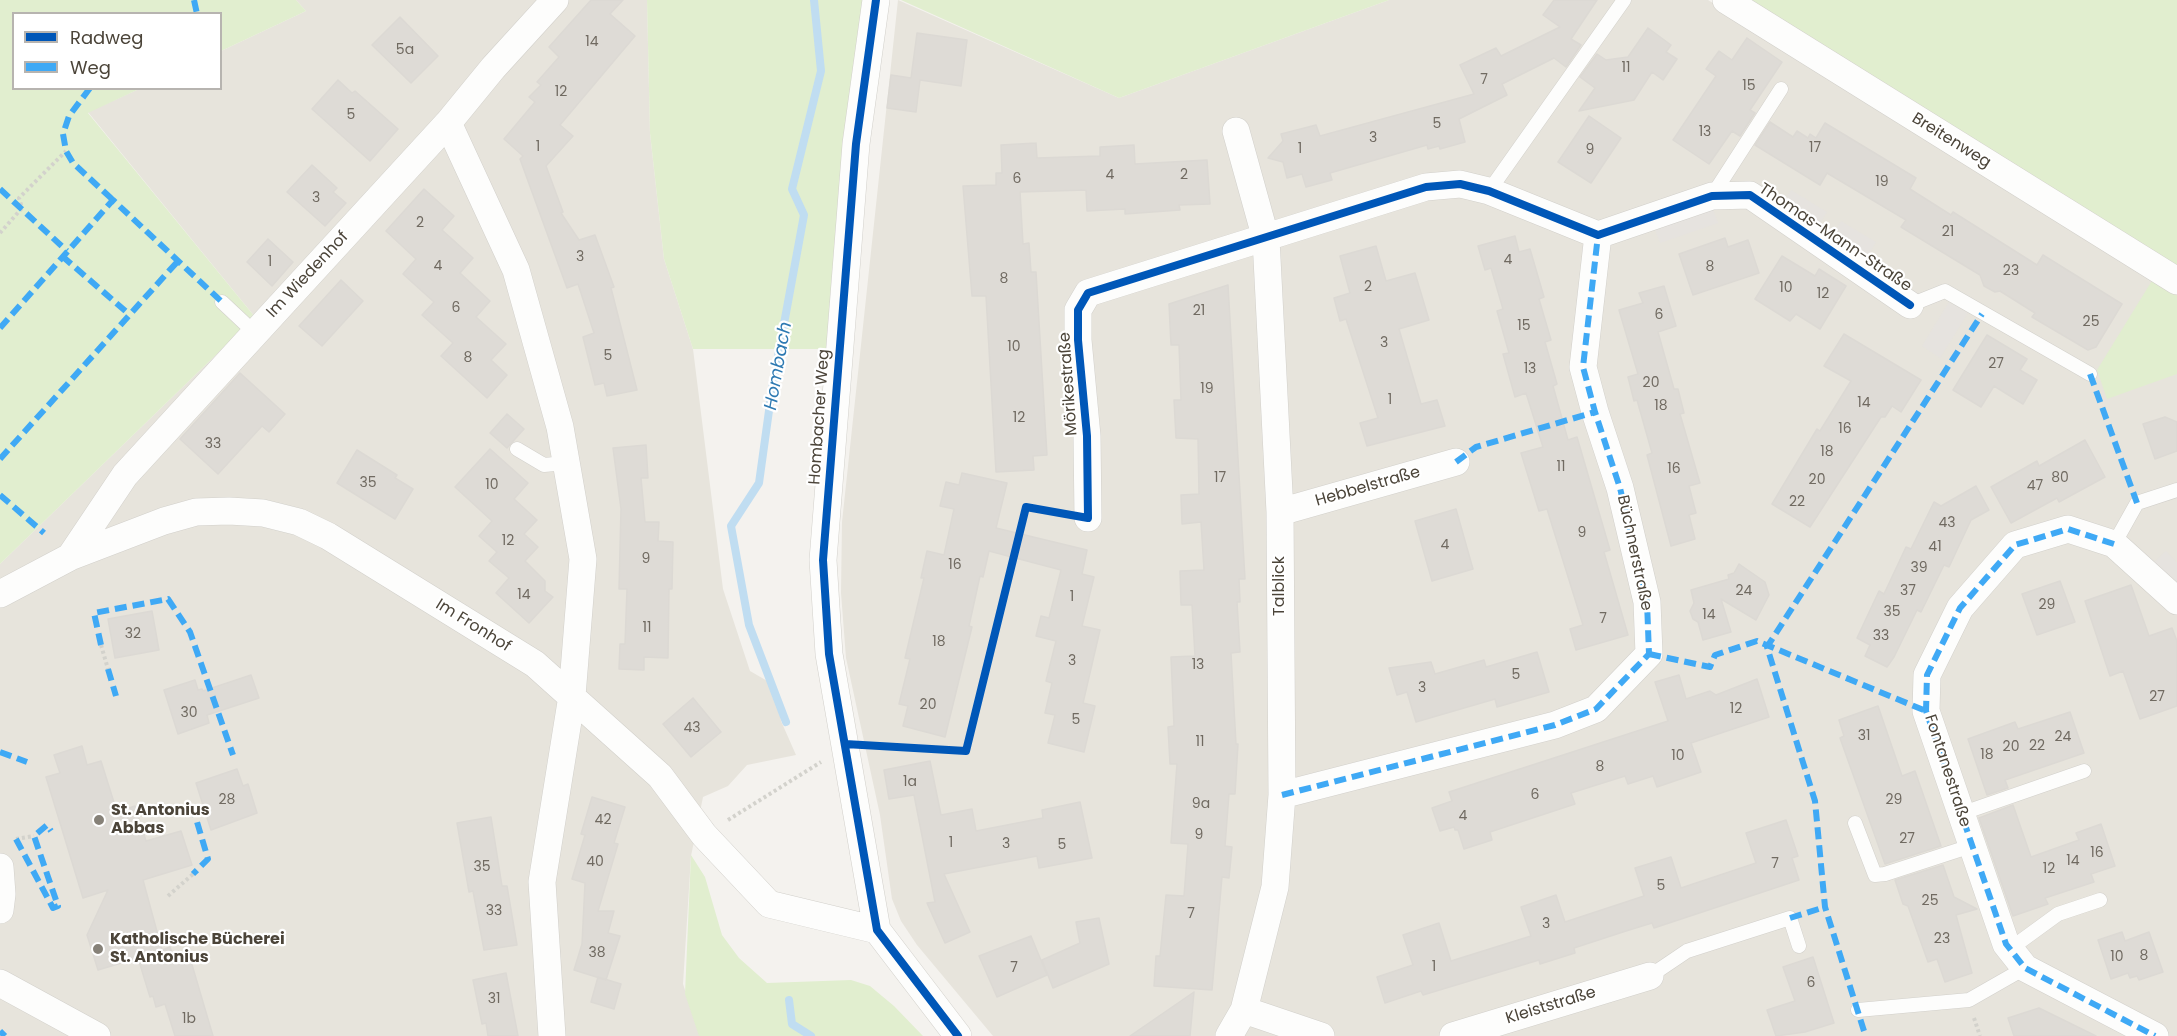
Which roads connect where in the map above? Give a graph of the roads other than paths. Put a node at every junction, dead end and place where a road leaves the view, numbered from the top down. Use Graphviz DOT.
graph roads {
  1 [pos="555,0"];
  2 [pos="876,0"];
  3 [pos="1624,0"];
  4 [pos="1726,0"];
  5 [pos="1781,90"];
  6 [pos="448,123"];
  7 [pos="1236,131"];
  8 [pos="1490,191"];
  9 [pos="1712,196"];
  10 [pos="1598,235"];
  11 [pos="1266,239"];
  12 [pos="2177,281"];
  13 [pos="222,302"];
  14 [pos="1910,305"];
  15 [pos="255,333"];
  16 [pos="2090,374"];
  17 [pos="517,449"];
  18 [pos="1456,462"];
  19 [pos="566,463"];
  20 [pos="2177,490"];
  21 [pos="1280,512"];
  22 [pos="1088,518"];
  23 [pos="2114,544"];
  24 [pos="70,557"];
  25 [pos="0,594"];
  26 [pos="2177,601"];
  27 [pos="572,696"];
  28 [pos="2084,771"];
  29 [pos="1282,795"];
  30 [pos="1960,814"];
  31 [pos="1856,823"];
  32 [pos="1971,846"];
  33 [pos="0,867"];
  34 [pos="2100,900"];
  35 [pos="0,910"];
  36 [pos="877,930"];
  37 [pos="1799,946"];
  38 [pos="2018,959"];
  39 [pos="1650,976"];
  40 [pos="0,983"];
  41 [pos="1244,1010"];
  42 [pos="1858,1010"];
  43 [pos="98,1036"];
  44 [pos="552,1036"];
  45 [pos="958,1036"];
  46 [pos="1229,1036"];
  47 [pos="1321,1036"];
  48 [pos="1452,1036"];
  49 [pos="2155,1036"];
  1 -- 6 [label="street, Im Wiedenhof"];
  2 -- 36 [label="street, Hombacher Weg"];
  3 -- 8 [label="lane"];
  4 -- 12 [label="street, Breitenweg"];
  5 -- 9 [label="lane"];
  6 -- 15 [label="street, Im Wiedenhof"];
  6 -- 19 [label="street"];
  7 -- 11 [label="street, Talblick"];
  8 -- 10 [label="street"];
  8 -- 11 [label="street"];
  9 -- 10 [label="street, Thomas-Mann-Straße"];
  9 -- 14 [label="street, Thomas-Mann-Straße"];
  10 -- 29 [label="street, Büchnerstraße"];
  11 -- 21 [label="street, Talblick"];
  11 -- 22 [label="street, Mörikestraße"];
  13 -- 15 [label="lane"];
  14 -- 16 [label="lane"];
  15 -- 24 [label="street, Im Wiedenhof"];
  17 -- 19 [label="lane"];
  18 -- 21 [label="street, Hebbelstraße"];
  19 -- 27 [label="street"];
  20 -- 23 [label="lane"];
  21 -- 29 [label="street, Talblick"];
  23 -- 26 [label="street"];
  23 -- 30 [label="street, Fontanestraße"];
  24 -- 25 [label="street, Im Fronhof"];
  24 -- 27 [label="street, Im Fronhof"];
  27 -- 36 [label="street, Im Fronhof"];
  27 -- 44 [label="street"];
  28 -- 30 [label="lane"];
  29 -- 41 [label="street, Talblick"];
  30 -- 32 [label="street, Fontanestraße"];
  31 -- 32 [label="lane"];
  32 -- 38 [label="street, Fontanestraße"];
  33 -- 35 [label="street"];
  34 -- 38 [label="lane"];
  36 -- 45 [label="street"];
  37 -- 39 [label="lane"];
  38 -- 42 [label="lane"];
  38 -- 49 [label="street"];
  39 -- 48 [label="street, Kleiststraße"];
  40 -- 43 [label="street"];
  41 -- 46 [label="street, Talblick"];
  41 -- 47 [label="street"];
}
